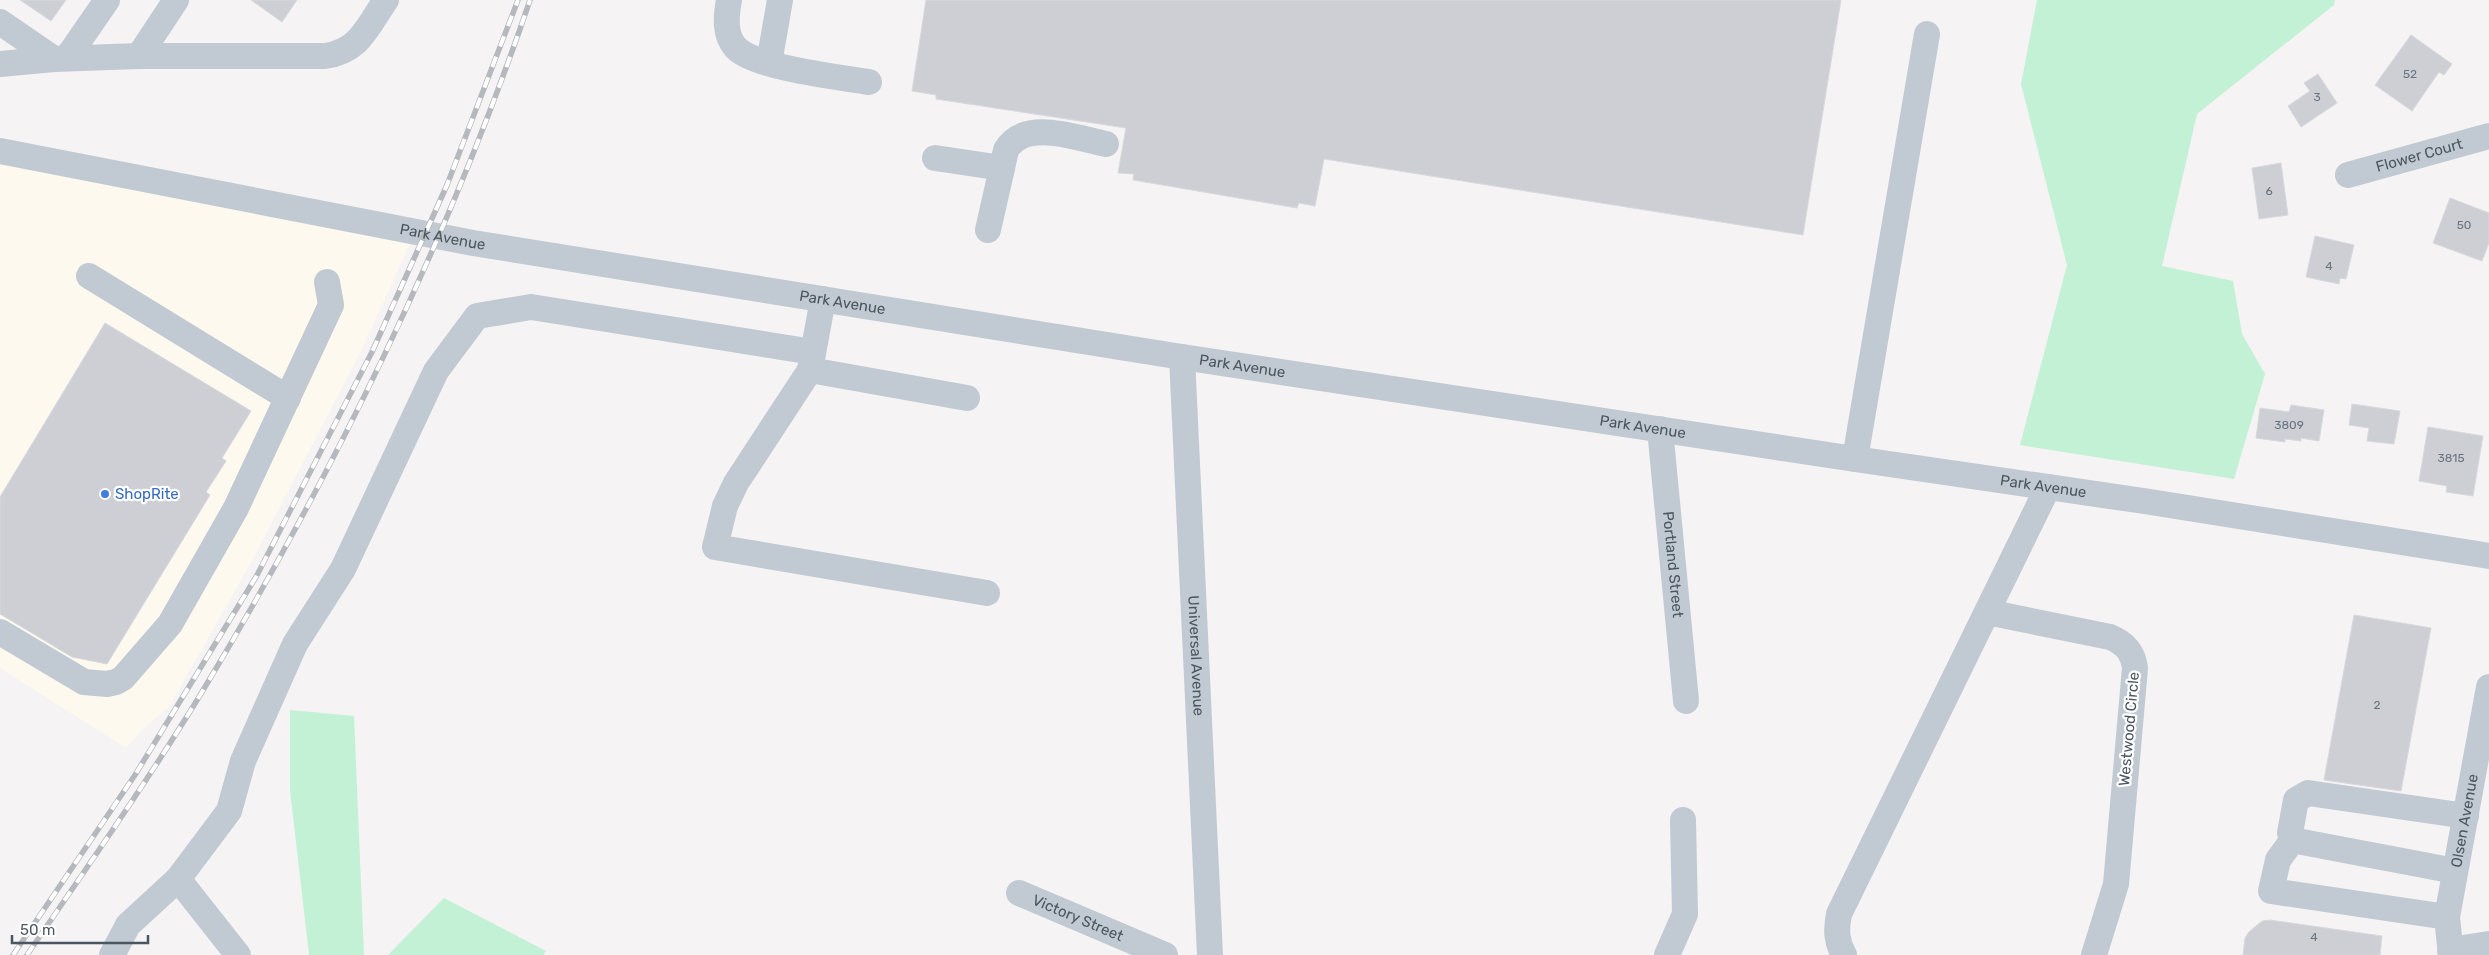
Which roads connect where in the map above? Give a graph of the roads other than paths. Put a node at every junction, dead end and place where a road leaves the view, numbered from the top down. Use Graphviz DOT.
graph roads {
  1 [pos="107,0"];
  2 [pos="176,0"];
  3 [pos="386,0"];
  4 [pos="729,0"];
  5 [pos="780,0"];
  6 [pos="0,22"];
  7 [pos="1927,34"];
  8 [pos="139,56"];
  9 [pos="61,59"];
  10 [pos="769,63"];
  11 [pos="0,64"];
  12 [pos="869,82"];
  13 [pos="2489,136"];
  14 [pos="1106,144"];
  15 [pos="0,150"];
  16 [pos="935,158"];
  17 [pos="1002,168"];
  18 [pos="2348,175"];
  19 [pos="988,230"];
  20 [pos="89,276"];
  21 [pos="327,282"];
  22 [pos="822,299"];
  23 [pos="1182,357"];
  24 [pos="812,361"];
  25 [pos="288,398"];
  26 [pos="966,398"];
  27 [pos="1660,429"];
  28 [pos="1855,460"];
  29 [pos="2048,487"];
  30 [pos="2489,556"];
  31 [pos="987,593"];
  32 [pos="1988,612"];
  33 [pos="0,632"];
  34 [pos="2489,687"];
  35 [pos="1686,701"];
  36 [pos="2482,765"];
  37 [pos="2466,816"];
  38 [pos="1683,820"];
  39 [pos="2294,838"];
  40 [pos="2456,872"];
  41 [pos="178,879"];
  42 [pos="1019,893"];
  43 [pos="2447,916"];
  44 [pos="2489,944"];
  45 [pos="2451,953"];
  46 [pos="112,955"];
  47 [pos="238,955"];
  48 [pos="1165,955"];
  49 [pos="1210,955"];
  50 [pos="1667,955"];
  51 [pos="1844,955"];
  52 [pos="2094,955"];
  1 -- 9 [label="street"];
  2 -- 8 [label="street"];
  3 -- 8 [label="street"];
  4 -- 10 [label="street"];
  5 -- 10 [label="street"];
  6 -- 9 [label="street"];
  7 -- 28 [label="street"];
  8 -- 9 [label="street"];
  9 -- 11 [label="street"];
  10 -- 12 [label="street"];
  13 -- 18 [label="street, Flower Court"];
  14 -- 17 [label="street"];
  15 -- 22 [label="street, Park Avenue"];
  16 -- 17 [label="street"];
  17 -- 19 [label="street"];
  20 -- 25 [label="street"];
  21 -- 25 [label="street"];
  22 -- 23 [label="street, Park Avenue"];
  22 -- 24 [label="street"];
  23 -- 27 [label="street, Park Avenue"];
  23 -- 49 [label="street, Universal Avenue"];
  24 -- 26 [label="street"];
  24 -- 31 [label="street"];
  24 -- 41 [label="street"];
  25 -- 33 [label="street"];
  27 -- 28 [label="street, Park Avenue"];
  27 -- 35 [label="street, Portland Street"];
  28 -- 29 [label="street, Park Avenue"];
  29 -- 30 [label="street, Park Avenue"];
  29 -- 32 [label="street"];
  32 -- 51 [label="street"];
  32 -- 52 [label="street, Westwood Circle"];
  34 -- 36 [label="street, Olsen Avenue"];
  36 -- 37 [label="street, Olsen Avenue"];
  37 -- 39 [label="street"];
  37 -- 40 [label="street, Olsen Avenue"];
  38 -- 50 [label="street"];
  39 -- 40 [label="street"];
  39 -- 43 [label="street"];
  40 -- 43 [label="street, Olsen Avenue"];
  41 -- 46 [label="street"];
  41 -- 47 [label="street"];
  42 -- 48 [label="street, Victory Street"];
  43 -- 45 [label="street, Olsen Avenue"];
  44 -- 45 [label="street"];
}
